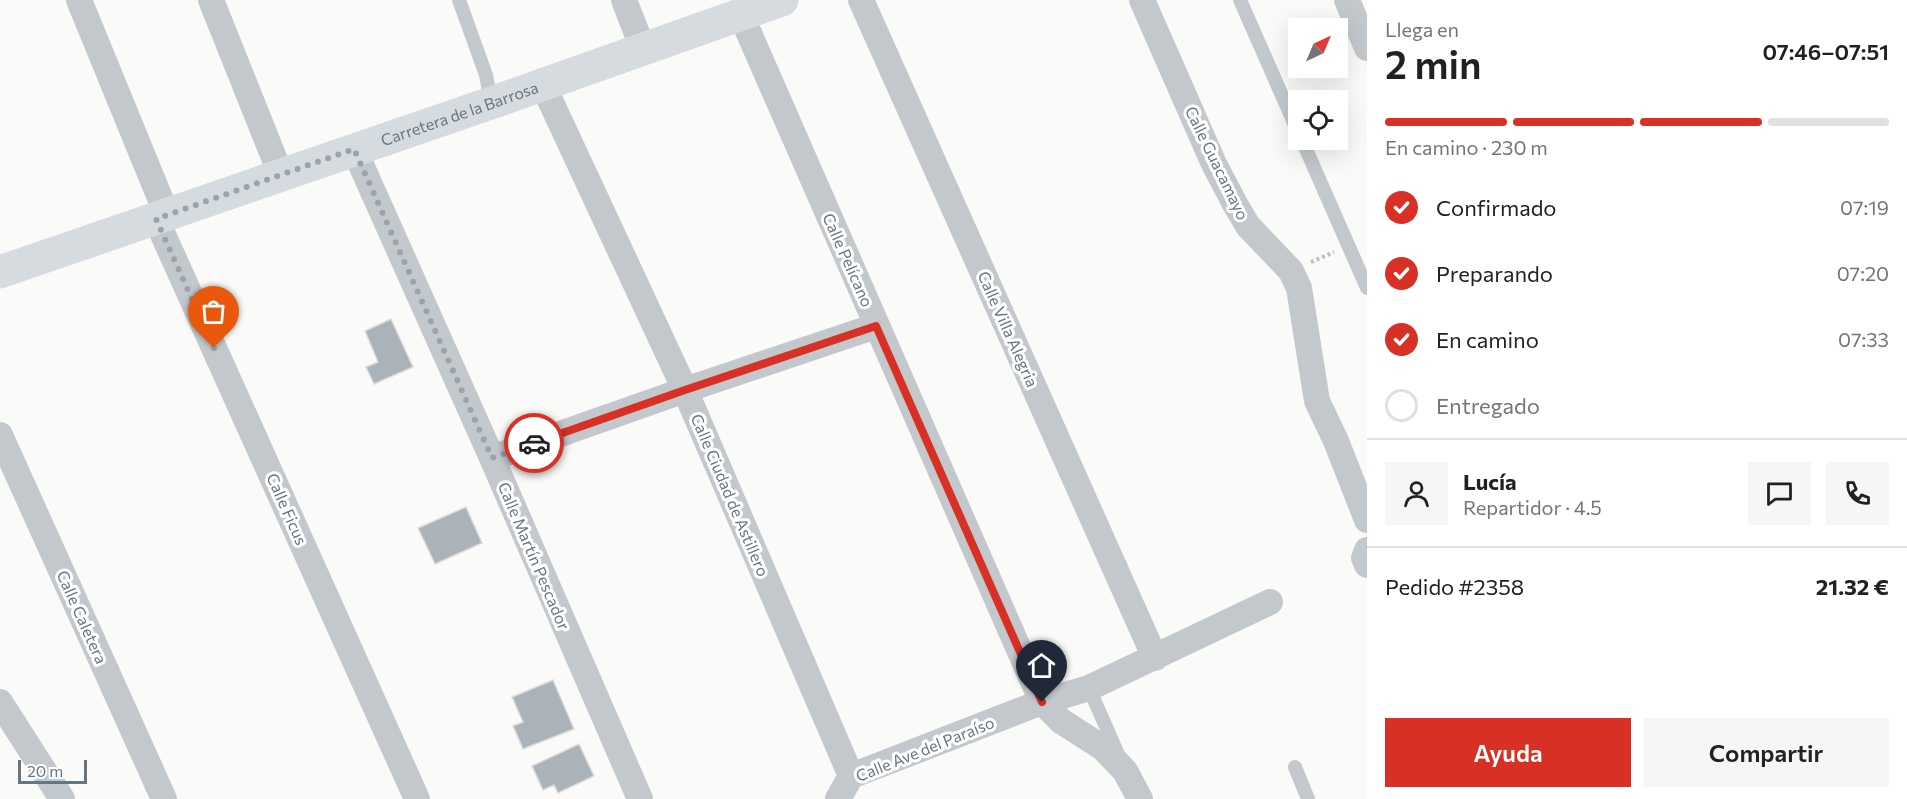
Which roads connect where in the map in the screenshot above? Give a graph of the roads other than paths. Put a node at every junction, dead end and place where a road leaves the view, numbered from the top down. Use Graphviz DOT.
graph roads {
  1 [pos="79,0"];
  2 [pos="211,0"];
  3 [pos="459,0"];
  4 [pos="624,0"];
  5 [pos="782,0"];
  6 [pos="861,0"];
  7 [pos="1142,0"];
  8 [pos="1240,0"];
  9 [pos="1347,0"];
  10 [pos="741,15"];
  11 [pos="1367,48"];
  12 [pos="644,49"];
  13 [pos="543,85"];
  14 [pos="491,103"];
  15 [pos="1288,109"];
  16 [pos="354,149"];
  17 [pos="1306,150"];
  18 [pos="281,175"];
  19 [pos="161,217"];
  20 [pos="0,272"];
  21 [pos="1367,288"];
  22 [pos="876,326"];
  23 [pos="685,390"];
  24 [pos="0,435"];
  25 [pos="492,458"];
  26 [pos="1367,520"];
  27 [pos="1270,602"];
  28 [pos="1155,658"];
  29 [pos="1089,688"];
  30 [pos="0,702"];
  31 [pos="1042,702"];
  32 [pos="1295,767"];
  33 [pos="1125,771"];
  34 [pos="852,776"];
  35 [pos="62,799"];
  36 [pos="164,799"];
  37 [pos="417,799"];
  38 [pos="640,799"];
  39 [pos="838,799"];
  40 [pos="1140,799"];
  41 [pos="1308,799"];
  1 -- 19 [label="street, Calle Ficus"];
  2 -- 18 [label="street"];
  3 -- 14 [label="lane"];
  4 -- 12 [label="street"];
  5 -- 10 [label="street, Carretera de la Barrosa"];
  6 -- 28 [label="street, Calle Villa Alegria"];
  7 -- 26 [label="street, Calle Guacamayo"];
  8 -- 15 [label="lane"];
  9 -- 11 [label="street"];
  10 -- 12 [label="street, Carretera de la Barrosa"];
  10 -- 22 [label="street, Calle Pelícano"];
  12 -- 13 [label="street, Carretera de la Barrosa"];
  13 -- 14 [label="street, Carretera de la Barrosa"];
  13 -- 23 [label="street, Calle Ciudad de Astillero"];
  14 -- 16 [label="street, Carretera de la Barrosa"];
  16 -- 18 [label="street, Carretera de la Barrosa"];
  16 -- 25 [label="street, Calle Martín Pescador"];
  17 -- 21 [label="lane"];
  18 -- 19 [label="street, Carretera de la Barrosa"];
  19 -- 20 [label="street, Carretera de la Barrosa"];
  19 -- 37 [label="street, Calle Ficus"];
  22 -- 23 [label="street"];
  22 -- 31 [label="street, Calle Pelícano"];
  23 -- 25 [label="street"];
  23 -- 34 [label="street, Calle Ciudad de Astillero"];
  24 -- 36 [label="street, Calle Caletera"];
  25 -- 38 [label="street, Calle Martín Pescador"];
  27 -- 28 [label="street, Calle Ave del Paraíso"];
  28 -- 29 [label="street, Calle Ave del Paraíso"];
  29 -- 31 [label="street, Calle Ave del Paraíso"];
  29 -- 33 [label="lane"];
  30 -- 35 [label="street"];
  31 -- 33 [label="street"];
  31 -- 34 [label="street, Calle Ave del Paraíso"];
  32 -- 41 [label="lane"];
  33 -- 40 [label="street"];
  34 -- 39 [label="street, Calle Ave del Paraíso"];
}
